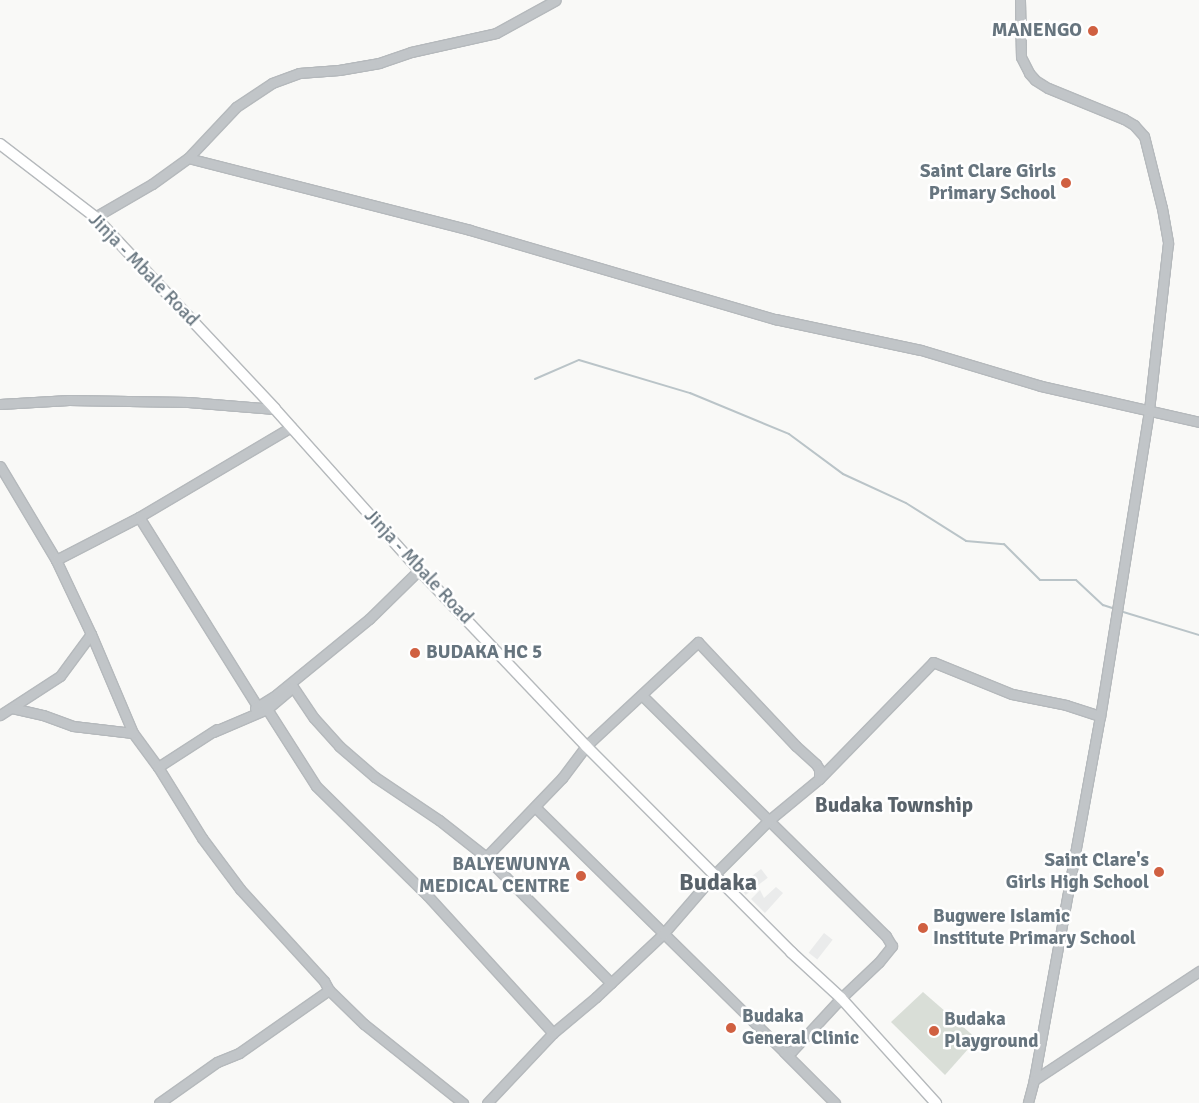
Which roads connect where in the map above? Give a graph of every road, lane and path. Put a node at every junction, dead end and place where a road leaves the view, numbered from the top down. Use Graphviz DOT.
graph roads {
  1 [pos="556,0"];
  2 [pos="1020,0"];
  3 [pos="0,144"];
  4 [pos="188,158"];
  5 [pos="95,216"];
  6 [pos="0,404"];
  7 [pos="275,409"];
  8 [pos="1149,411"];
  9 [pos="1199,422"];
  10 [pos="291,427"];
  11 [pos="0,466"];
  12 [pos="138,517"];
  13 [pos="56,560"];
  14 [pos="419,570"];
  15 [pos="91,634"];
  16 [pos="642,695"];
  17 [pos="257,706"];
  18 [pos="12,708"];
  19 [pos="267,709"];
  20 [pos="0,715"];
  21 [pos="1100,716"];
  22 [pos="213,732"];
  23 [pos="133,733"];
  24 [pos="586,746"];
  25 [pos="158,767"];
  26 [pos="819,779"];
  27 [pos="535,807"];
  28 [pos="768,821"];
  29 [pos="486,857"];
  30 [pos="714,874"];
  31 [pos="662,934"];
  32 [pos="1199,971"];
  33 [pos="611,983"];
  34 [pos="329,990"];
  35 [pos="841,998"];
  36 [pos="553,1034"];
  37 [pos="786,1054"];
  38 [pos="1034,1080"];
  39 [pos="159,1103"];
  40 [pos="464,1103"];
  41 [pos="487,1103"];
  42 [pos="835,1103"];
  43 [pos="936,1103"];
  44 [pos="1028,1103"];
  1 -- 4 [label="street"];
  2 -- 8 [label="street"];
  3 -- 5 [label="main road, Jinja - Mbale Road"];
  4 -- 5 [label="street"];
  4 -- 8 [label="street"];
  5 -- 7 [label="main road, Jinja - Mbale Road"];
  6 -- 7 [label="street"];
  7 -- 10 [label="main road, Jinja - Mbale Road"];
  8 -- 9 [label="street"];
  8 -- 21 [label="street"];
  10 -- 12 [label="street"];
  10 -- 14 [label="main road, Jinja - Mbale Road"];
  11 -- 13 [label="street"];
  12 -- 13 [label="street"];
  12 -- 17 [label="street"];
  13 -- 15 [label="street"];
  14 -- 17 [label="street"];
  14 -- 24 [label="main road, Jinja - Mbale Road"];
  15 -- 18 [label="street"];
  15 -- 23 [label="street"];
  16 -- 24 [label="street"];
  16 -- 26 [label="street"];
  16 -- 28 [label="street"];
  17 -- 19 [label="street"];
  17 -- 22 [label="street"];
  18 -- 20 [label="street"];
  18 -- 23 [label="street"];
  19 -- 22 [label="street"];
  19 -- 29 [label="street"];
  19 -- 36 [label="street"];
  21 -- 26 [label="street"];
  21 -- 38 [label="street"];
  22 -- 25 [label="street"];
  23 -- 25 [label="street"];
  24 -- 27 [label="street"];
  24 -- 30 [label="main road, Jinja - Mbale Road"];
  25 -- 34 [label="street"];
  26 -- 28 [label="street"];
  27 -- 29 [label="street"];
  27 -- 31 [label="street"];
  28 -- 30 [label="street"];
  28 -- 35 [label="street"];
  29 -- 33 [label="street"];
  30 -- 31 [label="street"];
  30 -- 35 [label="main road, Jinja - Mbale Road"];
  31 -- 33 [label="street"];
  31 -- 37 [label="street"];
  32 -- 38 [label="street"];
  33 -- 36 [label="street"];
  34 -- 39 [label="street"];
  34 -- 40 [label="street"];
  35 -- 37 [label="street"];
  35 -- 43 [label="main road, Jinja - Mbale Road"];
  36 -- 41 [label="street"];
  37 -- 42 [label="street"];
  38 -- 44 [label="street"];
}
